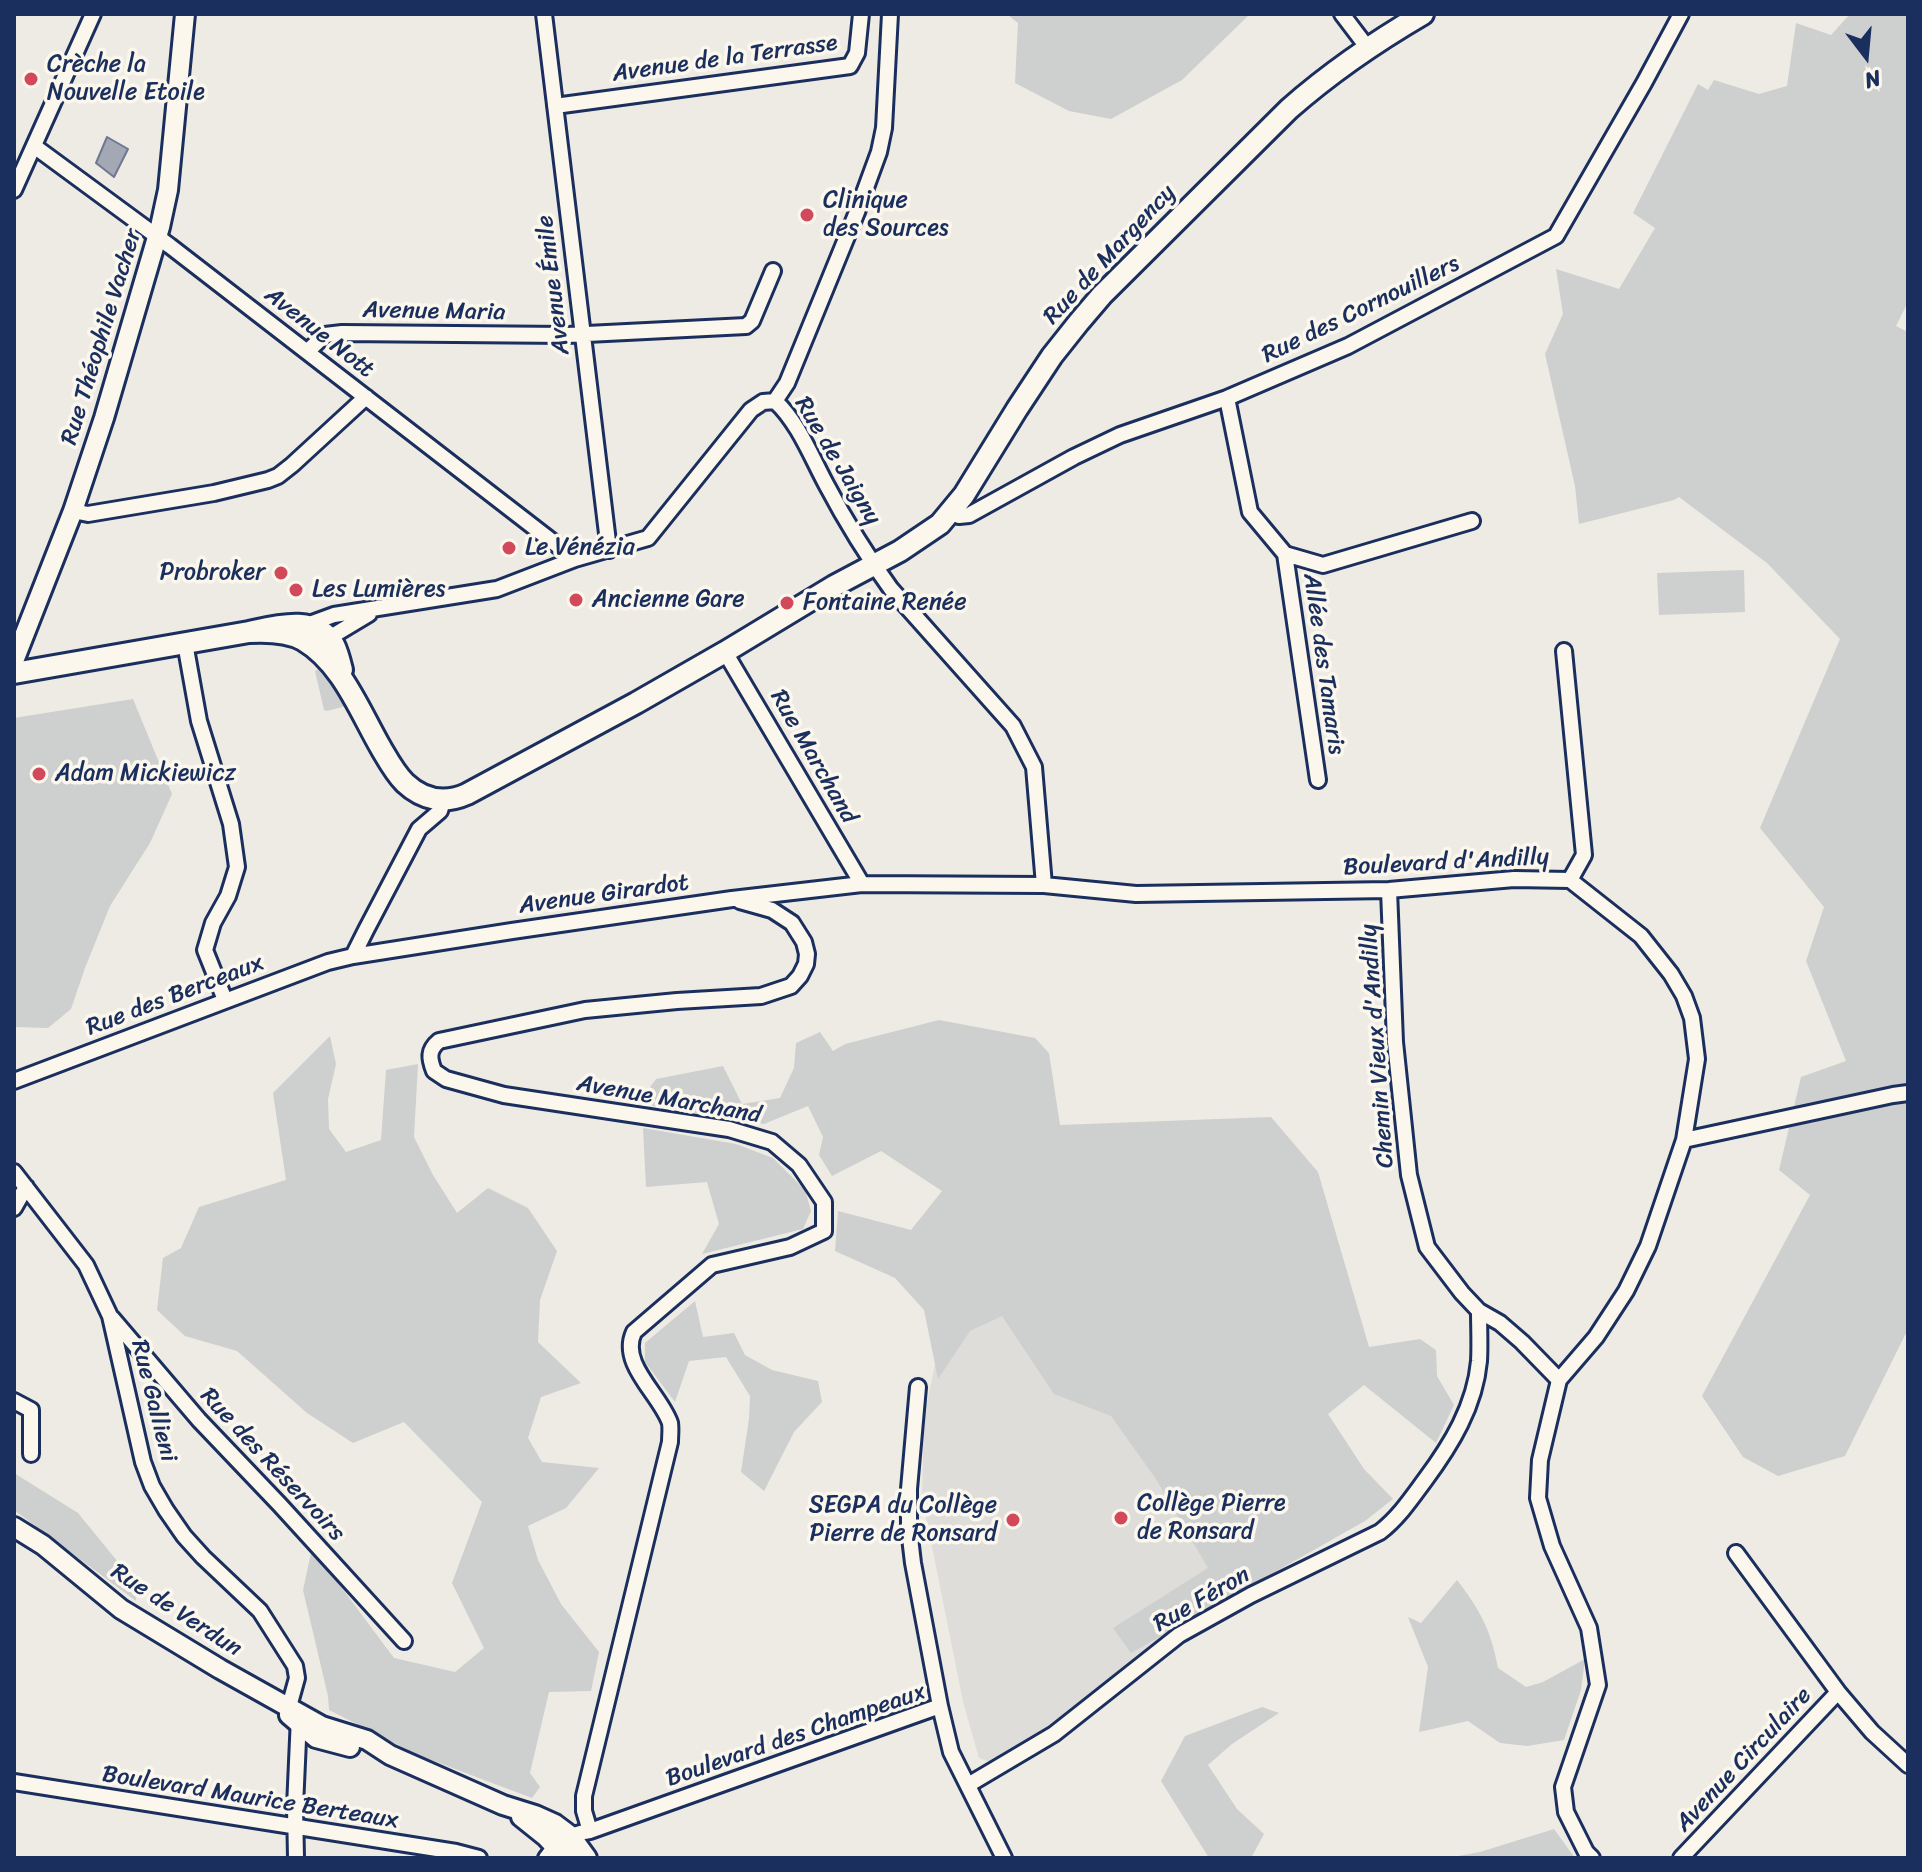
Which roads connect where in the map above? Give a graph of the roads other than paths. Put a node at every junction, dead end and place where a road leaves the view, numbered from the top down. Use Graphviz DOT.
graph roads {
  1 [pos="93,14"];
  2 [pos="185,14"];
  3 [pos="544,14"];
  4 [pos="861,14"];
  5 [pos="890,14"];
  6 [pos="1342,14"];
  7 [pos="1423,14"];
  8 [pos="1681,14"];
  9 [pos="1367,47"];
  10 [pos="555,106"];
  11 [pos="34,146"];
  12 [pos="14,190"];
  13 [pos="157,237"];
  14 [pos="773,271"];
  15 [pos="582,334"];
  16 [pos="310,354"];
  17 [pos="366,397"];
  18 [pos="1227,398"];
  19 [pos="775,401"];
  20 [pos="73,511"];
  21 [pos="951,511"];
  22 [pos="1472,521"];
  23 [pos="609,550"];
  24 [pos="1285,554"];
  25 [pos="575,559"];
  26 [pos="874,566"];
  27 [pos="384,607"];
  28 [pos="304,635"];
  29 [pos="329,638"];
  30 [pos="185,643"];
  31 [pos="1564,651"];
  32 [pos="725,652"];
  33 [pos="14,661"];
  34 [pos="14,673"];
  35 [pos="348,689"];
  36 [pos="1318,780"];
  37 [pos="443,801"];
  38 [pos="1570,880"];
  39 [pos="862,884"];
  40 [pos="1044,885"];
  41 [pos="1389,890"];
  42 [pos="732,899"];
  43 [pos="353,956"];
  44 [pos="225,1000"];
  45 [pos="14,1081"];
  46 [pos="1908,1093"];
  47 [pos="1684,1140"];
  48 [pos="14,1172"];
  49 [pos="26,1187"];
  50 [pos="14,1208"];
  51 [pos="1479,1311"];
  52 [pos="110,1316"];
  53 [pos="1559,1380"];
  54 [pos="918,1387"];
  55 [pos="14,1401"];
  56 [pos="31,1454"];
  57 [pos="14,1527"];
  58 [pos="1736,1553"];
  59 [pos="404,1641"];
  60 [pos="1838,1692"];
  61 [pos="938,1699"];
  62 [pos="290,1712"];
  63 [pos="1908,1765"];
  64 [pos="14,1782"];
  65 [pos="968,1785"];
  66 [pos="296,1828"];
  67 [pos="569,1850"];
  68 [pos="296,1858"];
  69 [pos="479,1858"];
  70 [pos="1004,1858"];
  71 [pos="1592,1858"];
  72 [pos="1681,1858"];
  1 -- 11 [label="street"];
  2 -- 13 [label="main road, Rue Théophile Vacher"];
  3 -- 10 [label="street, Avenue Émile"];
  4 -- 10 [label="street, Avenue de la Terrasse"];
  5 -- 19 [label="street, Rue de Jaigny"];
  6 -- 9 [label="street"];
  7 -- 9 [label="main road, Rue de Margency"];
  8 -- 18 [label="street, Rue des Cornouillers"];
  9 -- 21 [label="main road, Rue de Margency"];
  10 -- 15 [label="street, Avenue Émile"];
  11 -- 12 [label="street"];
  11 -- 13 [label="street, Avenue Nott"];
  13 -- 16 [label="street, Avenue Nott"];
  13 -- 20 [label="main road, Rue Théophile Vacher"];
  14 -- 15 [label="street, Avenue Maria"];
  15 -- 16 [label="street, Avenue Maria"];
  15 -- 23 [label="street, Avenue Émile"];
  16 -- 17 [label="street, Avenue Nott"];
  17 -- 20 [label="street"];
  17 -- 25 [label="street, Avenue Nott"];
  18 -- 21 [label="street, Rue des Cornouillers"];
  18 -- 24 [label="street"];
  19 -- 23 [label="street"];
  19 -- 26 [label="street, Rue de Jaigny"];
  20 -- 33 [label="main road, Rue Théophile Vacher"];
  21 -- 26 [label="main road, Rue de Margency"];
  22 -- 24 [label="street"];
  23 -- 25 [label="street"];
  24 -- 36 [label="street, Allée des Tamaris"];
  25 -- 27 [label="street"];
  26 -- 32 [label="main road, Rue de Margency"];
  26 -- 40 [label="street"];
  27 -- 28 [label="street"];
  27 -- 29 [label="street"];
  28 -- 29 [label="main road"];
  28 -- 30 [label="main road"];
  28 -- 35 [label="main road"];
  29 -- 35 [label="main road"];
  30 -- 34 [label="main road"];
  30 -- 44 [label="street"];
  31 -- 38 [label="street"];
  32 -- 37 [label="main road, Rue de Margency"];
  32 -- 39 [label="street, Rue Marchand"];
  35 -- 37 [label="main road"];
  37 -- 43 [label="street"];
  38 -- 41 [label="street, Boulevard d'Andilly"];
  38 -- 47 [label="street, Boulevard d'Andilly"];
  39 -- 40 [label="street, Avenue Girardot"];
  39 -- 42 [label="street, Avenue Girardot"];
  40 -- 41 [label="street, Boulevard d'Andilly"];
  41 -- 51 [label="street, Chemin Vieux d'Andilly"];
  42 -- 43 [label="street, Avenue Girardot"];
  42 -- 67 [label="street, Avenue Marchand"];
  43 -- 44 [label="street, Rue des Berceaux"];
  44 -- 45 [label="street, Rue des Berceaux"];
  46 -- 47 [label="street"];
  47 -- 53 [label="street, Boulevard d'Andilly"];
  48 -- 49 [label="street, Rue Gallieni"];
  49 -- 50 [label="street"];
  49 -- 52 [label="street, Rue Gallieni"];
  51 -- 53 [label="street, Chemin Vieux d'Andilly"];
  51 -- 65 [label="street, Rue Féron"];
  52 -- 59 [label="street, Rue des Réservoirs"];
  52 -- 62 [label="street, Rue Gallieni"];
  53 -- 71 [label="street, Boulevard d'Andilly"];
  54 -- 61 [label="street"];
  55 -- 56 [label="street"];
  57 -- 62 [label="main road, Rue de Verdun"];
  58 -- 60 [label="street"];
  60 -- 63 [label="street"];
  60 -- 72 [label="street, Avenue Circulaire"];
  61 -- 65 [label="street, Boulevard des Champeaux"];
  61 -- 67 [label="street, Boulevard des Champeaux"];
  62 -- 66 [label="street, Rue Gallieni"];
  62 -- 67 [label="main road, Rue de Verdun"];
  64 -- 66 [label="street, Boulevard Maurice Berteaux"];
  65 -- 70 [label="street, Boulevard des Champeaux"];
  66 -- 68 [label="street, Rue Gallieni"];
  66 -- 69 [label="street, Boulevard Maurice Berteaux"];
}
